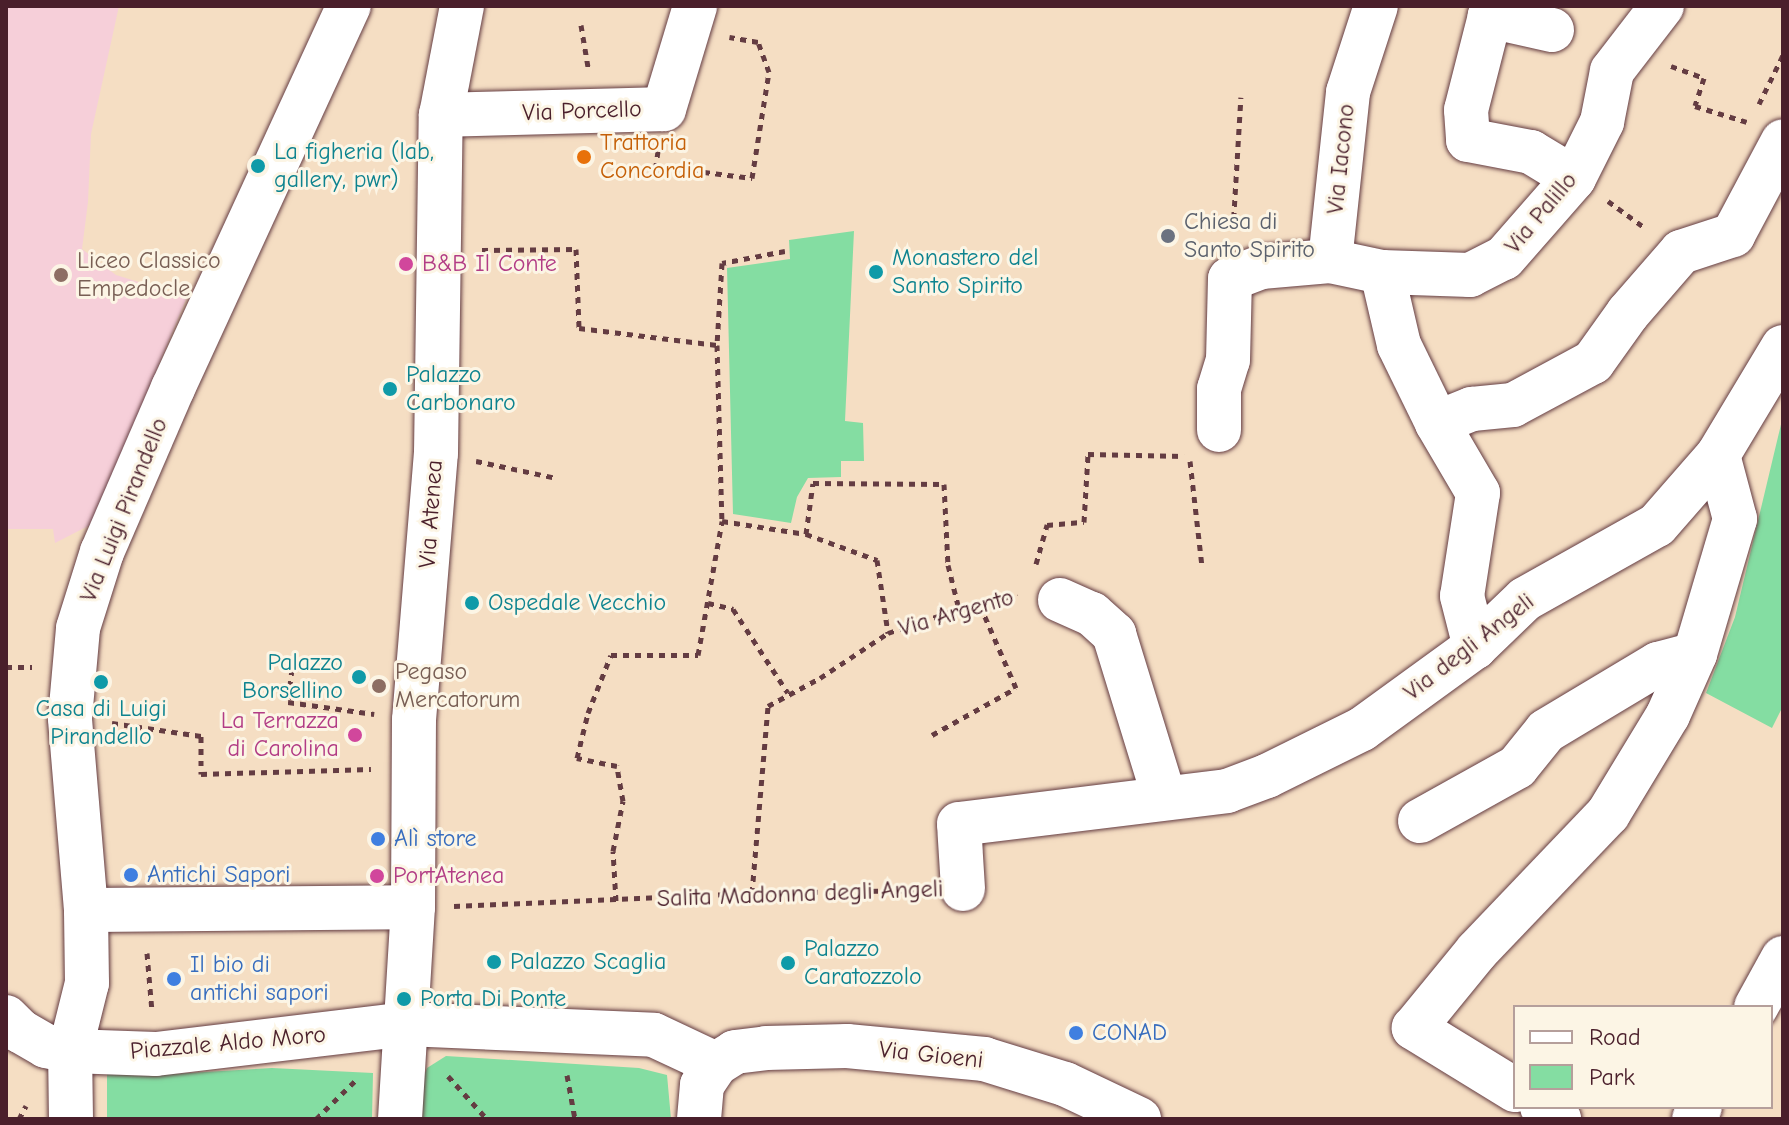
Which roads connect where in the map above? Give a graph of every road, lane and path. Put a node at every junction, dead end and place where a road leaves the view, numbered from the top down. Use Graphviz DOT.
graph roads {
  1 [pos="349,6"];
  2 [pos="462,6"];
  3 [pos="1376,6"];
  4 [pos="1662,6"];
  5 [pos="692,18"];
  6 [pos="581,25"];
  7 [pos="1552,30"];
  8 [pos="1626,49"];
  9 [pos="1783,55"];
  10 [pos="589,70"];
  11 [pos="1241,97"];
  12 [pos="664,109"];
  13 [pos="441,115"];
  14 [pos="1767,132"];
  15 [pos="1574,178"];
  16 [pos="439,251"];
  17 [pos="785,251"];
  18 [pos="1330,261"];
  19 [pos="1382,272"];
  20 [pos="1230,279"];
  21 [pos="717,345"];
  22 [pos="1783,347"];
  23 [pos="1437,423"];
  24 [pos="1204,443"];
  25 [pos="436,453"];
  26 [pos="1718,455"];
  27 [pos="557,478"];
  28 [pos="722,521"];
  29 [pos="806,534"];
  30 [pos="1202,566"];
  31 [pos="1040,590"];
  32 [pos="708,603"];
  33 [pos="979,603"];
  34 [pos="959,609"];
  35 [pos="888,633"];
  36 [pos="1475,647"];
  37 [pos="1695,654"];
  38 [pos="292,669"];
  39 [pos="788,693"];
  40 [pos="70,718"];
  41 [pos="414,720"];
  42 [pos="932,735"];
  43 [pos="412,770"];
  44 [pos="1164,797"];
  45 [pos="1420,821"];
  46 [pos="963,889"];
  47 [pos="752,893"];
  48 [pos="616,901"];
  49 [pos="413,907"];
  50 [pos="86,910"];
  51 [pos="144,913"];
  52 [pos="1783,958"];
  53 [pos="1757,1005"];
  54 [pos="6,1017"];
  55 [pos="406,1024"];
  56 [pos="355,1031"];
  57 [pos="70,1051"];
  58 [pos="156,1054"];
  59 [pos="716,1064"];
  60 [pos="443,1071"];
  61 [pos="1513,1089"];
  62 [pos="71,1119"];
  63 [pos="316,1119"];
  64 [pos="400,1119"];
  65 [pos="487,1119"];
  66 [pos="699,1119"];
  67 [pos="1139,1119"];
  1 -- 40 [label="street, Via Luigi Pirandello"];
  2 -- 13 [label="street, Via Atenea"];
  3 -- 18 [label="street, Via Iacono"];
  4 -- 8 [label="street, Via Palillo"];
  5 -- 12 [label="street, Via Porcello"];
  5 -- 12 [label="path"];
  6 -- 10 [label="path"];
  7 -- 15 [label="street"];
  8 -- 14 [label="path"];
  8 -- 15 [label="street, Via Palillo"];
  9 -- 14 [label="path"];
  11 -- 20 [label="path"];
  12 -- 13 [label="street, Via Porcello"];
  13 -- 16 [label="street, Via Atenea"];
  14 -- 23 [label="street"];
  15 -- 19 [label="street, Via Palillo"];
  16 -- 21 [label="path"];
  16 -- 25 [label="street, Via Atenea"];
  17 -- 21 [label="path"];
  18 -- 19 [label="street, Via Palillo"];
  18 -- 20 [label="street"];
  19 -- 23 [label="street"];
  20 -- 24 [label="street"];
  21 -- 28 [label="path"];
  22 -- 26 [label="street, Via degli Angeli"];
  23 -- 36 [label="street"];
  24 -- 30 [label="path"];
  24 -- 31 [label="path, Via Argento"];
  25 -- 27 [label="path"];
  25 -- 41 [label="street, Via Atenea"];
  26 -- 36 [label="street, Via degli Angeli"];
  26 -- 37 [label="street"];
  28 -- 29 [label="path"];
  28 -- 32 [label="path"];
  29 -- 34 [label="path"];
  29 -- 35 [label="path"];
  31 -- 33 [label="path, Via Argento"];
  31 -- 44 [label="street"];
  32 -- 39 [label="path"];
  32 -- 48 [label="path"];
  33 -- 34 [label="path, Via Argento"];
  33 -- 42 [label="path"];
  34 -- 35 [label="path, Via Argento"];
  35 -- 39 [label="path, Via Argento"];
  36 -- 44 [label="street, Via degli Angeli"];
  37 -- 45 [label="street"];
  37 -- 61 [label="street"];
  38 -- 41 [label="path"];
  39 -- 47 [label="path, Via Argento"];
  40 -- 43 [label="path"];
  40 -- 50 [label="street, Via Luigi Pirandello"];
  41 -- 43 [label="street, Via Atenea"];
  43 -- 49 [label="street, Via Atenea"];
  44 -- 46 [label="street, Salita Madonna degli Angeli"];
  46 -- 47 [label="path, Salita Madonna degli Angeli"];
  47 -- 48 [label="path, Salita Madonna degli Angeli"];
  48 -- 49 [label="path, Salita Madonna degli Angeli"];
  49 -- 51 [label="street"];
  49 -- 55 [label="street, Via Atenea"];
  50 -- 51 [label="street"];
  50 -- 57 [label="street, Via Luigi Pirandello"];
  51 -- 58 [label="path"];
  52 -- 53 [label="street"];
  54 -- 57 [label="street, Piazzale Aldo Moro"];
  55 -- 56 [label="street, Piazzale Aldo Moro"];
  55 -- 59 [label="street, Piazzale Aldo Moro"];
  55 -- 64 [label="street"];
  56 -- 58 [label="street, Piazzale Aldo Moro"];
  56 -- 63 [label="path"];
  57 -- 58 [label="street, Piazzale Aldo Moro"];
  57 -- 62 [label="street"];
  59 -- 66 [label="street"];
  59 -- 67 [label="street, Via Gioeni"];
  60 -- 65 [label="path"];
}
